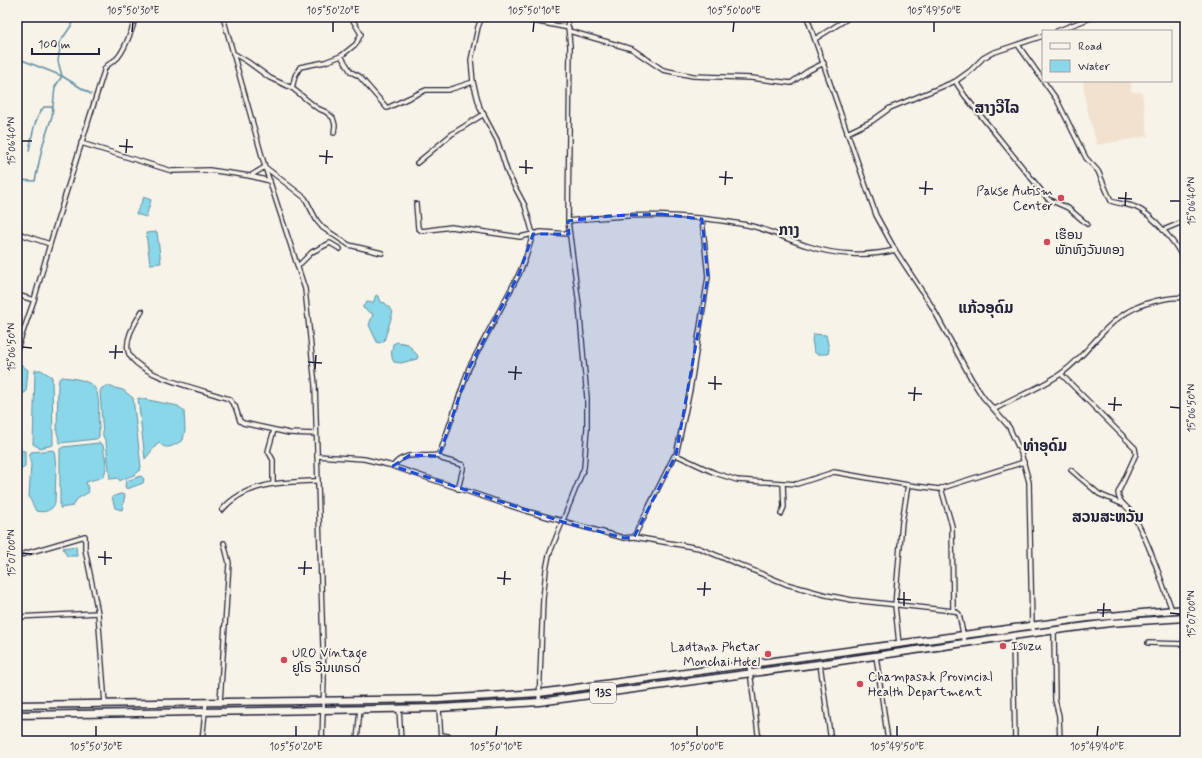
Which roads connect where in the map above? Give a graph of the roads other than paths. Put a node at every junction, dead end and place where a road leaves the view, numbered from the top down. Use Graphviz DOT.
graph roads {
  1 [pos="135,17"];
  2 [pos="223,17"];
  3 [pos="351,17"];
  4 [pos="482,17"];
  5 [pos="513,17"];
  6 [pos="567,17"];
  7 [pos="807,17"];
  8 [pos="850,17"];
  9 [pos="1093,17"];
  10 [pos="569,30"];
  11 [pos="1060,30"];
  12 [pos="1042,36"];
  13 [pos="816,40"];
  14 [pos="1018,45"];
  15 [pos="233,53"];
  16 [pos="341,56"];
  17 [pos="824,63"];
  18 [pos="1042,79"];
  19 [pos="956,81"];
  20 [pos="473,82"];
  21 [pos="1044,82"];
  22 [pos="292,88"];
  23 [pos="484,114"];
  24 [pos="334,133"];
  25 [pos="847,133"];
  26 [pos="81,143"];
  27 [pos="417,162"];
  28 [pos="265,167"];
  29 [pos="250,176"];
  30 [pos="270,181"];
  31 [pos="416,204"];
  32 [pos="702,219"];
  33 [pos="568,221"];
  34 [pos="1185,221"];
  35 [pos="1087,224"];
  36 [pos="1163,230"];
  37 [pos="19,233"];
  38 [pos="533,234"];
  39 [pos="569,234"];
  40 [pos="17,244"];
  41 [pos="50,244"];
  42 [pos="340,249"];
  43 [pos="895,250"];
  44 [pos="382,253"];
  45 [pos="1185,262"];
  46 [pos="298,266"];
  47 [pos="17,295"];
  48 [pos="1185,298"];
  49 [pos="34,300"];
  50 [pos="142,311"];
  51 [pos="17,349"];
  52 [pos="1061,374"];
  53 [pos="994,409"];
  54 [pos="274,430"];
  55 [pos="316,434"];
  56 [pos="438,455"];
  57 [pos="676,455"];
  58 [pos="317,456"];
  59 [pos="1024,462"];
  60 [pos="393,466"];
  61 [pos="1070,470"];
  62 [pos="318,481"];
  63 [pos="273,484"];
  64 [pos="783,484"];
  65 [pos="908,485"];
  66 [pos="941,488"];
  67 [pos="458,489"];
  68 [pos="1122,504"];
  69 [pos="222,510"];
  70 [pos="781,514"];
  71 [pos="563,522"];
  72 [pos="634,537"];
  73 [pos="224,543"];
  74 [pos="17,556"];
  75 [pos="895,605"];
  76 [pos="1185,609"];
  77 [pos="1172,610"];
  78 [pos="954,611"];
  79 [pos="98,613"];
  80 [pos="17,617"];
  81 [pos="1185,618"];
  82 [pos="1033,630"];
  83 [pos="1054,631"];
  84 [pos="964,635"];
  85 [pos="1013,636"];
  86 [pos="965,643"];
  87 [pos="1148,643"];
  88 [pos="1185,644"];
  89 [pos="899,645"];
  90 [pos="876,656"];
  91 [pos="749,664"];
  92 [pos="820,664"];
  93 [pos="750,673"];
  94 [pos="539,693"];
  95 [pos="456,698"];
  96 [pos="323,700"];
  97 [pos="220,702"];
  98 [pos="539,702"];
  99 [pos="206,703"];
  100 [pos="105,704"];
  101 [pos="17,706"];
  102 [pos="439,708"];
  103 [pos="456,708"];
  104 [pos="360,709"];
  105 [pos="399,709"];
  106 [pos="323,710"];
  107 [pos="206,712"];
  108 [pos="17,715"];
  109 [pos="441,735"];
  110 [pos="202,741"];
  111 [pos="322,741"];
  112 [pos="358,741"];
  113 [pos="401,741"];
  114 [pos="441,741"];
  115 [pos="453,741"];
  116 [pos="759,741"];
  117 [pos="831,741"];
  118 [pos="888,741"];
  119 [pos="1015,741"];
  120 [pos="1060,741"];
  1 -- 26 [label="street"];
  2 -- 15 [label="street"];
  3 -- 16 [label="street"];
  4 -- 20 [label="street"];
  5 -- 10 [label="street"];
  6 -- 10 [label="street"];
  7 -- 13 [label="street"];
  8 -- 13 [label="street"];
  9 -- 11 [label="street"];
  10 -- 17 [label="street"];
  10 -- 33 [label="street"];
  12 -- 14 [label="street"];
  13 -- 17 [label="street"];
  14 -- 18 [label="street"];
  14 -- 19 [label="street"];
  15 -- 22 [label="street"];
  15 -- 28 [label="street"];
  16 -- 20 [label="street"];
  16 -- 22 [label="street"];
  17 -- 25 [label="street"];
  19 -- 25 [label="street"];
  19 -- 35 [label="street"];
  20 -- 23 [label="street"];
  21 -- 36 [label="street"];
  22 -- 24 [label="street"];
  23 -- 27 [label="street"];
  23 -- 38 [label="street"];
  25 -- 43 [label="street"];
  26 -- 29 [label="street"];
  26 -- 41 [label="street"];
  28 -- 29 [label="street"];
  28 -- 30 [label="street"];
  28 -- 44 [label="street"];
  29 -- 30 [label="street"];
  30 -- 46 [label="street"];
  31 -- 38 [label="street"];
  32 -- 33 [label="street"];
  32 -- 43 [label="street"];
  32 -- 57 [label="street"];
  33 -- 39 [label="street"];
  34 -- 36 [label="street"];
  36 -- 45 [label="street"];
  37 -- 40 [label="street"];
  37 -- 41 [label="street"];
  38 -- 39 [label="street"];
  38 -- 56 [label="street"];
  39 -- 71 [label="street"];
  41 -- 49 [label="street"];
  42 -- 46 [label="street"];
  43 -- 53 [label="street"];
  46 -- 55 [label="street"];
  47 -- 49 [label="street"];
  48 -- 52 [label="street"];
  49 -- 51 [label="street"];
  50 -- 54 [label="street"];
  52 -- 53 [label="street"];
  52 -- 68 [label="street"];
  53 -- 59 [label="street"];
  54 -- 55 [label="street"];
  54 -- 63 [label="street"];
  55 -- 58 [label="street"];
  56 -- 60 [label="street"];
  56 -- 67 [label="street"];
  57 -- 64 [label="street"];
  57 -- 72 [label="street"];
  58 -- 60 [label="street"];
  58 -- 62 [label="street"];
  59 -- 66 [label="street"];
  59 -- 82 [label="street"];
  60 -- 67 [label="street"];
  61 -- 68 [label="street"];
  62 -- 63 [label="street"];
  62 -- 96 [label="street"];
  63 -- 69 [label="street"];
  64 -- 65 [label="street"];
  64 -- 70 [label="street"];
  65 -- 66 [label="street"];
  65 -- 75 [label="street"];
  66 -- 78 [label="street"];
  67 -- 71 [label="street"];
  68 -- 77 [label="street"];
  71 -- 72 [label="street"];
  71 -- 94 [label="street"];
  72 -- 75 [label="street"];
  73 -- 97 [label="street"];
  74 -- 79 [label="street"];
  75 -- 78 [label="street"];
  75 -- 89 [label="street"];
  76 -- 77 [label="highway, 13S"];
  77 -- 82 [label="highway, 13S"];
  78 -- 84 [label="street"];
  79 -- 80 [label="street"];
  79 -- 100 [label="street"];
  81 -- 83 [label="highway, 13S"];
  82 -- 83 [label="highway, 13S"];
  82 -- 84 [label="highway, 13S"];
  82 -- 85 [label="highway, 13S"];
  83 -- 120 [label="street"];
  84 -- 86 [label="street"];
  84 -- 89 [label="highway, 13S"];
  85 -- 86 [label="highway, 13S"];
  85 -- 119 [label="street"];
  86 -- 90 [label="highway, 13S"];
  87 -- 88 [label="street"];
  89 -- 91 [label="highway, 13S"];
  90 -- 92 [label="highway, 13S"];
  90 -- 118 [label="street"];
  91 -- 93 [label="street"];
  91 -- 94 [label="highway, 13S"];
  92 -- 93 [label="highway, 13S"];
  92 -- 117 [label="street"];
  93 -- 98 [label="highway, 13S"];
  93 -- 116 [label="street"];
  94 -- 95 [label="highway, 13S"];
  94 -- 98 [label="street"];
  95 -- 96 [label="highway, 13S"];
  95 -- 103 [label="highway"];
  96 -- 97 [label="highway, 13S"];
  96 -- 106 [label="street"];
  97 -- 99 [label="highway, 13S"];
  98 -- 103 [label="highway, 13S"];
  99 -- 100 [label="highway, 13S"];
  99 -- 107 [label="street"];
  100 -- 101 [label="highway, 13S"];
  102 -- 103 [label="highway, 13S"];
  102 -- 105 [label="highway, 13S"];
  102 -- 109 [label="street"];
  104 -- 105 [label="highway, 13S"];
  104 -- 106 [label="highway, 13S"];
  104 -- 112 [label="street"];
  105 -- 113 [label="street"];
  106 -- 107 [label="highway, 13S"];
  106 -- 111 [label="street"];
  107 -- 108 [label="highway, 13S"];
  107 -- 110 [label="street"];
  109 -- 114 [label="street"];
  109 -- 115 [label="street"];
}
